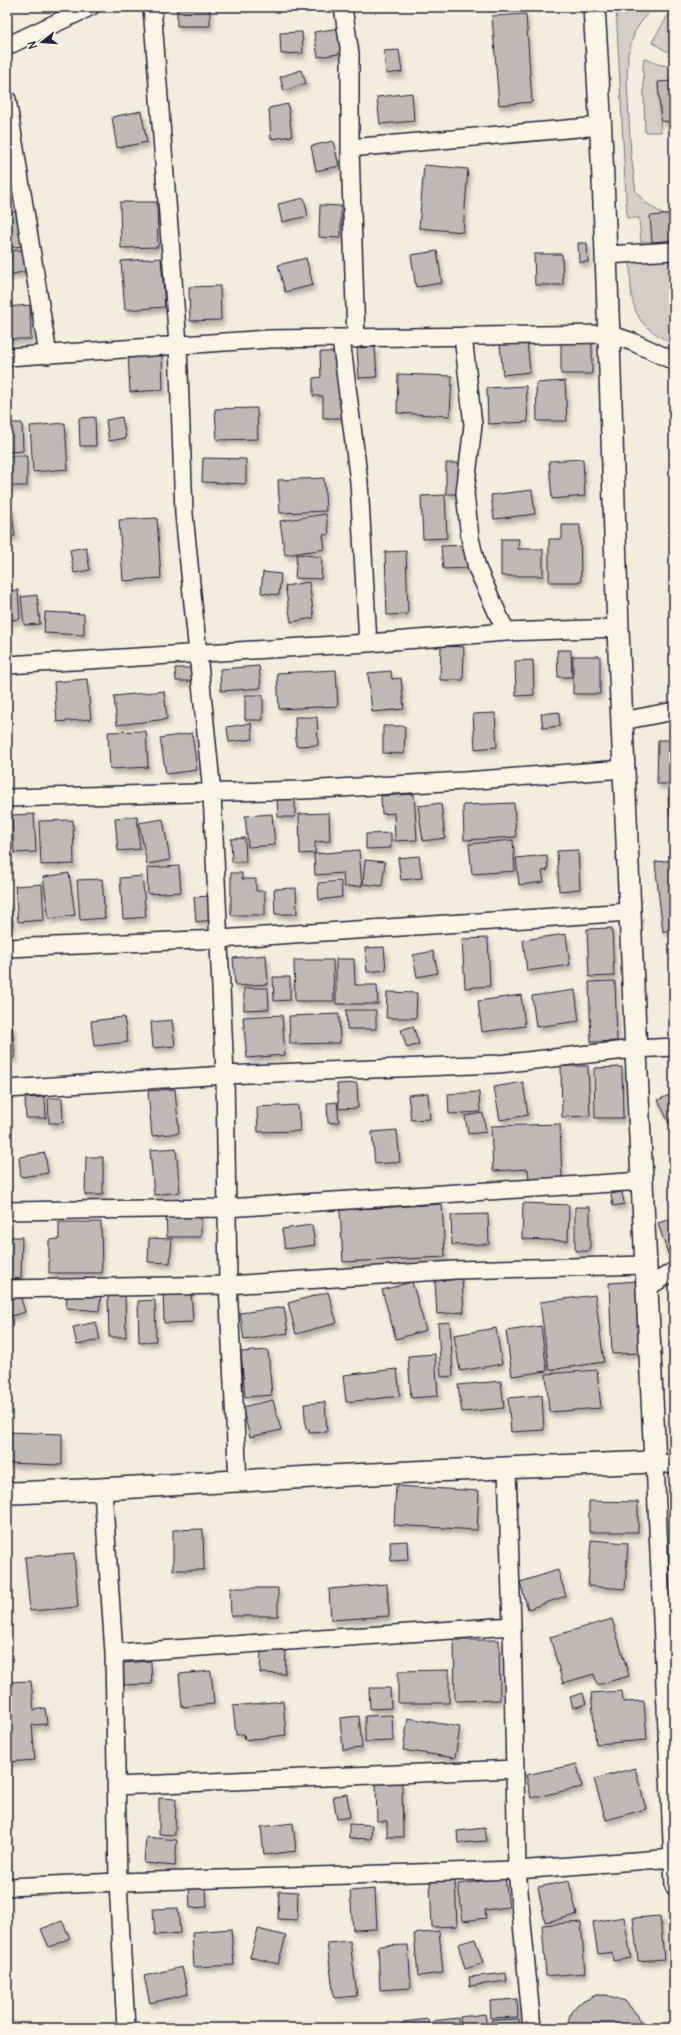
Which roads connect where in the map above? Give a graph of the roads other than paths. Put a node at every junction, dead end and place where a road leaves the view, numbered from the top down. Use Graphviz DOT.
graph roads {
  1 [pos="90,7"];
  2 [pos="152,7"];
  3 [pos="343,7"];
  4 [pos="594,7"];
  5 [pos="7,46"];
  6 [pos="7,99"];
  7 [pos="601,126"];
  8 [pos="350,148"];
  9 [pos="674,251"];
  10 [pos="606,255"];
  11 [pos="610,334"];
  12 [pos="463,336"];
  13 [pos="349,339"];
  14 [pos="178,344"];
  15 [pos="48,355"];
  16 [pos="7,357"];
  17 [pos="674,361"];
  18 [pos="618,628"];
  19 [pos="506,632"];
  20 [pos="368,643"];
  21 [pos="198,653"];
  22 [pos="7,665"];
  23 [pos="674,711"];
  24 [pos="622,721"];
  25 [pos="624,769"];
  26 [pos="212,793"];
  27 [pos="7,798"];
  28 [pos="630,912"];
  29 [pos="220,939"];
  30 [pos="7,948"];
  31 [pos="674,1047"];
  32 [pos="635,1049"];
  33 [pos="225,1075"];
  34 [pos="7,1089"];
  35 [pos="643,1181"];
  36 [pos="226,1208"];
  37 [pos="7,1211"];
  38 [pos="646,1265"];
  39 [pos="674,1271"];
  40 [pos="228,1285"];
  41 [pos="648,1287"];
  42 [pos="7,1288"];
  43 [pos="665,1464"];
  44 [pos="507,1468"];
  45 [pos="238,1481"];
  46 [pos="103,1490"];
  47 [pos="7,1493"];
  48 [pos="512,1626"];
  49 [pos="114,1653"];
  50 [pos="515,1769"];
  51 [pos="116,1786"];
  52 [pos="673,1858"];
  53 [pos="517,1870"];
  54 [pos="118,1882"];
  55 [pos="674,1886"];
  56 [pos="7,1887"];
  57 [pos="126,2028"];
  58 [pos="532,2028"];
  1 -- 5 [label="street"];
  2 -- 14 [label="street"];
  3 -- 8 [label="street"];
  4 -- 7 [label="street"];
  6 -- 15 [label="street"];
  7 -- 8 [label="street"];
  7 -- 10 [label="street"];
  8 -- 13 [label="street"];
  9 -- 10 [label="street"];
  10 -- 11 [label="street"];
  11 -- 12 [label="street"];
  11 -- 17 [label="street"];
  11 -- 18 [label="street"];
  12 -- 13 [label="street"];
  12 -- 19 [label="street"];
  13 -- 14 [label="street"];
  13 -- 20 [label="street"];
  14 -- 15 [label="street"];
  14 -- 21 [label="street"];
  15 -- 16 [label="street"];
  18 -- 19 [label="street"];
  18 -- 24 [label="street"];
  19 -- 20 [label="street"];
  20 -- 21 [label="street"];
  21 -- 22 [label="street"];
  21 -- 26 [label="street"];
  23 -- 24 [label="street"];
  24 -- 25 [label="street"];
  25 -- 26 [label="street"];
  25 -- 28 [label="street"];
  26 -- 27 [label="street"];
  26 -- 29 [label="street"];
  28 -- 29 [label="street"];
  28 -- 32 [label="street"];
  29 -- 30 [label="street"];
  29 -- 33 [label="street"];
  31 -- 32 [label="street"];
  32 -- 33 [label="street"];
  32 -- 35 [label="street"];
  33 -- 34 [label="street"];
  33 -- 36 [label="street"];
  35 -- 36 [label="street"];
  35 -- 38 [label="street"];
  36 -- 37 [label="street"];
  36 -- 40 [label="street"];
  38 -- 40 [label="street"];
  38 -- 41 [label="street"];
  39 -- 41 [label="street"];
  40 -- 42 [label="street"];
  40 -- 45 [label="street"];
  41 -- 43 [label="street"];
  43 -- 44 [label="street"];
  43 -- 52 [label="street"];
  44 -- 45 [label="street"];
  44 -- 48 [label="street"];
  45 -- 46 [label="street"];
  46 -- 47 [label="street"];
  46 -- 49 [label="street"];
  48 -- 49 [label="street"];
  48 -- 50 [label="street"];
  49 -- 51 [label="street"];
  50 -- 51 [label="street"];
  50 -- 53 [label="street"];
  51 -- 54 [label="street"];
  52 -- 53 [label="street"];
  52 -- 55 [label="street"];
  53 -- 54 [label="street"];
  53 -- 58 [label="street"];
  54 -- 56 [label="street"];
  54 -- 57 [label="street"];
}
